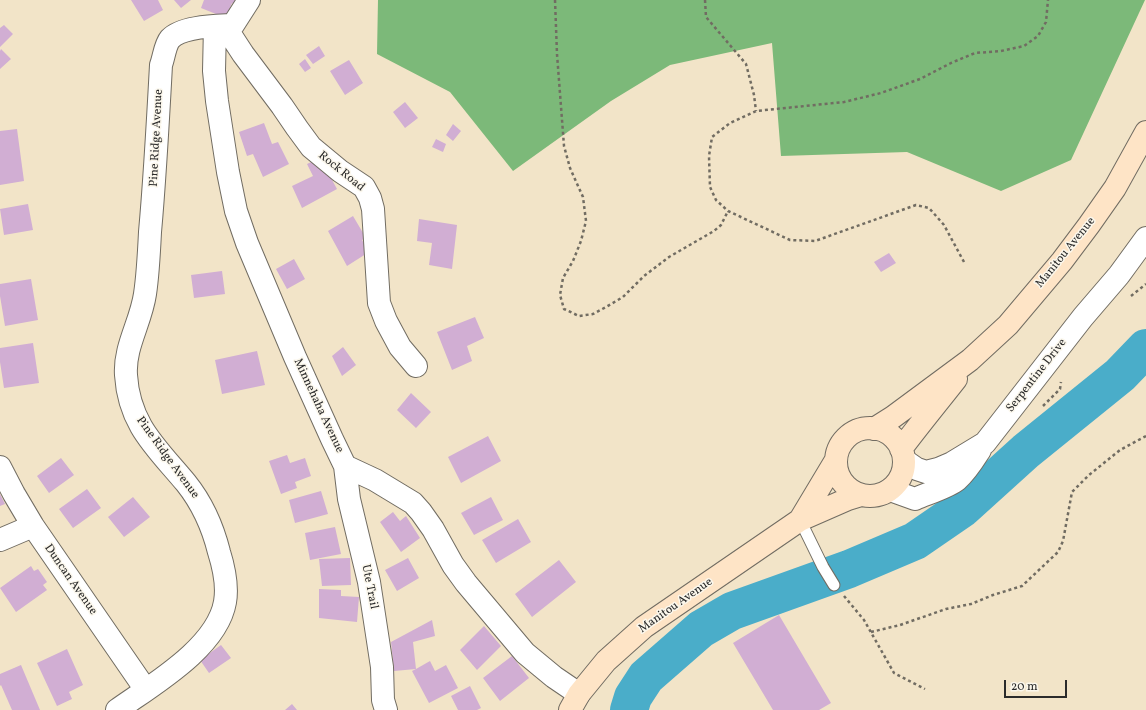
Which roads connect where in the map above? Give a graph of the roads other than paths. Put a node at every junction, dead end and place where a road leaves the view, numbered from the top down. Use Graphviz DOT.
graph roads {
  1 [pos="250,0"];
  2 [pos="215,26"];
  3 [pos="1146,132"];
  4 [pos="1146,238"];
  5 [pos="970,360"];
  6 [pos="416,366"];
  7 [pos="874,429"];
  8 [pos="985,443"];
  9 [pos="902,455"];
  10 [pos="836,460"];
  11 [pos="345,466"];
  12 [pos="0,467"];
  13 [pos="890,490"];
  14 [pos="861,495"];
  15 [pos="800,520"];
  16 [pos="33,526"];
  17 [pos="0,540"];
  18 [pos="834,585"];
  19 [pos="146,690"];
  20 [pos="575,702"];
  21 [pos="117,710"];
  22 [pos="386,710"];
  1 -- 2 [label="street, Pine Ridge Avenue"];
  2 -- 6 [label="street, Rock Road"];
  2 -- 11 [label="street, Minnehaha Avenue"];
  2 -- 19 [label="street, Pine Ridge Avenue"];
  3 -- 5 [label="main road, Manitou Avenue"];
  4 -- 8 [label="street, Serpentine Drive"];
  5 -- 7 [label="main road, Manitou Avenue"];
  5 -- 9 [label="main road, Manitou Avenue"];
  7 -- 9 [label="main road"];
  7 -- 10 [label="main road"];
  8 -- 9 [label="street, Serpentine Drive"];
  8 -- 13 [label="street"];
  9 -- 13 [label="main road"];
  10 -- 14 [label="main road"];
  10 -- 15 [label="main road, Manitou Avenue"];
  11 -- 20 [label="street, Minnehaha Avenue"];
  11 -- 22 [label="street, Ute Trail"];
  12 -- 16 [label="street, Duncan Avenue"];
  13 -- 14 [label="main road"];
  14 -- 15 [label="main road, Manitou Avenue"];
  15 -- 18 [label="lane"];
  15 -- 20 [label="main road, Manitou Avenue"];
  16 -- 17 [label="street"];
  16 -- 19 [label="street, Duncan Avenue"];
  19 -- 21 [label="street, Pine Ridge Avenue"];
}
